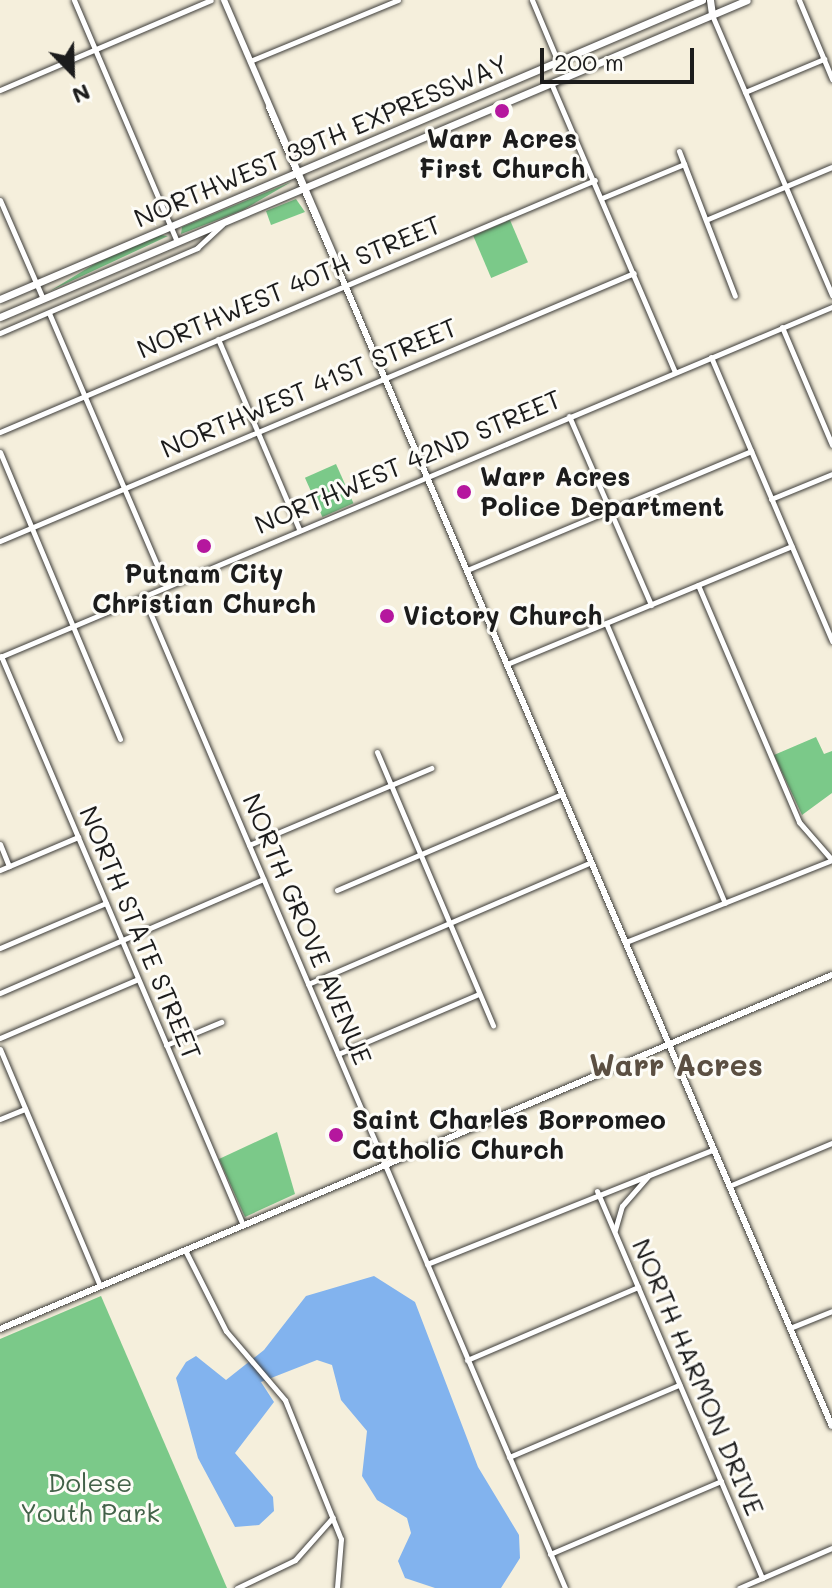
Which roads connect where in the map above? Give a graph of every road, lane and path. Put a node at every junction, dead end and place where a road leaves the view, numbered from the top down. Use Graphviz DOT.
graph roads {
  1 [pos="74,0"];
  2 [pos="211,0"];
  3 [pos="224,0"];
  4 [pos="398,0"];
  5 [pos="532,0"];
  6 [pos="702,0"];
  7 [pos="710,0"];
  8 [pos="747,0"];
  9 [pos="799,0"];
  10 [pos="712,15"];
  11 [pos="629,31"];
  12 [pos="635,47"];
  13 [pos="95,49"];
  14 [pos="824,59"];
  15 [pos="250,61"];
  16 [pos="558,62"];
  17 [pos="545,67"];
  18 [pos="564,78"];
  19 [pos="832,79"];
  20 [pos="551,83"];
  21 [pos="0,90"];
  22 [pos="745,92"];
  23 [pos="269,107"];
  24 [pos="679,151"];
  25 [pos="684,164"];
  26 [pos="832,167"];
  27 [pos="301,171"];
  28 [pos="293,175"];
  29 [pos="595,180"];
  30 [pos="786,186"];
  31 [pos="308,187"];
  32 [pos="300,190"];
  33 [pos="602,198"];
  34 [pos="0,200"];
  35 [pos="2,210"];
  36 [pos="708,219"];
  37 [pos="224,223"];
  38 [pos="171,226"];
  39 [pos="178,243"];
  40 [pos="634,273"];
  41 [pos="36,283"];
  42 [pos="345,285"];
  43 [pos="832,295"];
  44 [pos="735,296"];
  45 [pos="0,299"];
  46 [pos="43,299"];
  47 [pos="832,307"];
  48 [pos="49,313"];
  49 [pos="0,317"];
  50 [pos="782,327"];
  51 [pos="0,333"];
  52 [pos="218,339"];
  53 [pos="711,357"];
  54 [pos="675,372"];
  55 [pos="385,377"];
  56 [pos="84,396"];
  57 [pos="569,416"];
  58 [pos="257,431"];
  59 [pos="0,432"];
  60 [pos="832,445"];
  61 [pos="751,451"];
  62 [pos="0,452"];
  63 [pos="832,474"];
  64 [pos="426,475"];
  65 [pos="124,488"];
  66 [pos="771,499"];
  67 [pos="610,510"];
  68 [pos="34,526"];
  69 [pos="299,529"];
  70 [pos="0,541"];
  71 [pos="792,546"];
  72 [pos="467,570"];
  73 [pos="698,585"];
  74 [pos="166,586"];
  75 [pos="143,596"];
  76 [pos="651,605"];
  77 [pos="606,623"];
  78 [pos="73,626"];
  79 [pos="832,641"];
  80 [pos="1,656"];
  81 [pos="507,664"];
  82 [pos="120,739"];
  83 [pos="377,752"];
  84 [pos="431,768"];
  85 [pos="391,785"];
  86 [pos="562,794"];
  87 [pos="78,837"];
  88 [pos="0,844"];
  89 [pos="249,845"];
  90 [pos="420,854"];
  91 [pos="832,860"];
  92 [pos="591,862"];
  93 [pos="9,866"];
  94 [pos="0,870"];
  95 [pos="263,879"];
  96 [pos="337,890"];
  97 [pos="106,903"];
  98 [pos="725,903"];
  99 [pos="450,924"];
  100 [pos="122,940"];
  101 [pos="626,942"];
  102 [pos="0,948"];
  103 [pos="832,975"];
  104 [pos="138,979"];
  105 [pos="308,984"];
  106 [pos="0,993"];
  107 [pos="479,994"];
  108 [pos="221,1022"];
  109 [pos="493,1025"];
  110 [pos="0,1038"];
  111 [pos="668,1043"];
  112 [pos="166,1045"];
  113 [pos="0,1049"];
  114 [pos="338,1054"];
  115 [pos="25,1109"];
  116 [pos="0,1119"];
  117 [pos="832,1143"];
  118 [pos="714,1149"];
  119 [pos="385,1164"];
  120 [pos="649,1174"];
  121 [pos="729,1186"];
  122 [pos="597,1191"];
  123 [pos="243,1225"];
  124 [pos="615,1234"];
  125 [pos="185,1250"];
  126 [pos="427,1264"];
  127 [pos="100,1286"];
  128 [pos="638,1287"];
  129 [pos="832,1311"];
  130 [pos="790,1328"];
  131 [pos="0,1329"];
  132 [pos="467,1360"];
  133 [pos="679,1385"];
  134 [pos="832,1426"];
  135 [pos="509,1457"];
  136 [pos="721,1481"];
  137 [pos="333,1516"];
  138 [pos="832,1548"];
  139 [pos="550,1554"];
  140 [pos="762,1578"];
  141 [pos="237,1588"];
  142 [pos="337,1588"];
  143 [pos="565,1588"];
  144 [pos="739,1588"];
  1 -- 13 [label="street"];
  2 -- 13 [label="street"];
  3 -- 15 [label="main road"];
  4 -- 15 [label="street"];
  5 -- 16 [label="street"];
  6 -- 11 [label="highway, NORTHWEST 39TH EXPRESSWAY"];
  7 -- 10 [label="highway"];
  8 -- 10 [label="highway, NORTHWEST 39TH EXPRESSWAY"];
  9 -- 14 [label="street"];
  10 -- 12 [label="highway, NORTHWEST 39TH EXPRESSWAY"];
  10 -- 22 [label="street"];
  11 -- 12 [label="highway"];
  11 -- 16 [label="highway, NORTHWEST 39TH EXPRESSWAY"];
  12 -- 18 [label="highway, NORTHWEST 39TH EXPRESSWAY"];
  13 -- 21 [label="street"];
  13 -- 38 [label="street"];
  14 -- 19 [label="street"];
  14 -- 22 [label="street"];
  15 -- 23 [label="main road"];
  16 -- 17 [label="highway, NORTHWEST 39TH EXPRESSWAY"];
  16 -- 18 [label="highway"];
  17 -- 20 [label="highway"];
  17 -- 27 [label="highway, NORTHWEST 39TH EXPRESSWAY"];
  18 -- 20 [label="highway, NORTHWEST 39TH EXPRESSWAY"];
  20 -- 29 [label="street"];
  20 -- 31 [label="highway, NORTHWEST 39TH EXPRESSWAY"];
  22 -- 30 [label="street"];
  23 -- 27 [label="main road"];
  23 -- 28 [label="main road"];
  24 -- 25 [label="street"];
  25 -- 33 [label="street"];
  25 -- 36 [label="street"];
  26 -- 30 [label="street"];
  27 -- 28 [label="highway, NORTHWEST 39TH EXPRESSWAY"];
  27 -- 31 [label="main road"];
  28 -- 32 [label="main road"];
  28 -- 38 [label="highway, NORTHWEST 39TH EXPRESSWAY"];
  29 -- 33 [label="street"];
  29 -- 42 [label="street, NORTHWEST 40TH STREET"];
  30 -- 36 [label="street"];
  30 -- 43 [label="street"];
  31 -- 32 [label="highway, NORTHWEST 39TH EXPRESSWAY"];
  31 -- 42 [label="main road"];
  32 -- 37 [label="highway, NORTHWEST 39TH EXPRESSWAY"];
  32 -- 42 [label="main road"];
  33 -- 40 [label="street"];
  34 -- 35 [label="street"];
  35 -- 41 [label="street"];
  36 -- 44 [label="street"];
  37 -- 39 [label="highway, NORTHWEST 39TH EXPRESSWAY"];
  37 -- 48 [label="street, NORTHWEST 39TH EXPRESSWAY"];
  38 -- 39 [label="street"];
  38 -- 41 [label="highway, NORTHWEST 39TH EXPRESSWAY"];
  39 -- 46 [label="highway, NORTHWEST 39TH EXPRESSWAY"];
  40 -- 54 [label="street"];
  40 -- 55 [label="street, NORTHWEST 41ST STREET"];
  41 -- 45 [label="highway, NORTHWEST 39TH EXPRESSWAY"];
  41 -- 46 [label="street"];
  42 -- 52 [label="street, NORTHWEST 40TH STREET"];
  42 -- 55 [label="main road"];
  46 -- 49 [label="highway, NORTHWEST 39TH EXPRESSWAY"];
  47 -- 50 [label="street, NORTHWEST 42ND STREET"];
  48 -- 51 [label="street, NORTHWEST 39TH EXPRESSWAY"];
  48 -- 56 [label="street"];
  50 -- 53 [label="street, NORTHWEST 42ND STREET"];
  50 -- 60 [label="street"];
  52 -- 56 [label="street, NORTHWEST 40TH STREET"];
  52 -- 58 [label="street"];
  53 -- 54 [label="street, NORTHWEST 42ND STREET"];
  53 -- 61 [label="street"];
  54 -- 57 [label="street, NORTHWEST 42ND STREET"];
  55 -- 58 [label="street, NORTHWEST 41ST STREET"];
  55 -- 64 [label="main road"];
  56 -- 59 [label="street, NORTHWEST 40TH STREET"];
  56 -- 65 [label="street"];
  57 -- 64 [label="street, NORTHWEST 42ND STREET"];
  57 -- 67 [label="street"];
  58 -- 65 [label="street, NORTHWEST 41ST STREET"];
  58 -- 69 [label="street"];
  61 -- 66 [label="street"];
  61 -- 67 [label="street"];
  62 -- 68 [label="street"];
  63 -- 66 [label="street"];
  64 -- 69 [label="street, NORTHWEST 42ND STREET"];
  64 -- 72 [label="main road"];
  65 -- 68 [label="street, NORTHWEST 41ST STREET"];
  65 -- 74 [label="street"];
  66 -- 71 [label="street"];
  67 -- 72 [label="street"];
  67 -- 76 [label="street"];
  68 -- 70 [label="street, NORTHWEST 41ST STREET"];
  68 -- 78 [label="street"];
  69 -- 74 [label="street, NORTHWEST 42ND STREET"];
  71 -- 73 [label="street"];
  71 -- 79 [label="street"];
  72 -- 81 [label="main road"];
  73 -- 76 [label="street"];
  73 -- 91 [label="street"];
  74 -- 75 [label="street, NORTHWEST 42ND STREET"];
  75 -- 78 [label="street, NORTHWEST 42ND STREET"];
  75 -- 89 [label="street, NORTH GROVE AVENUE"];
  76 -- 77 [label="street"];
  77 -- 81 [label="street"];
  77 -- 98 [label="street"];
  78 -- 80 [label="street, NORTHWEST 42ND STREET"];
  78 -- 82 [label="street"];
  80 -- 87 [label="street, NORTH STATE STREET"];
  81 -- 86 [label="main road"];
  83 -- 85 [label="street"];
  84 -- 85 [label="street"];
  85 -- 89 [label="street"];
  85 -- 90 [label="street"];
  86 -- 90 [label="street"];
  86 -- 92 [label="main road"];
  87 -- 93 [label="street"];
  87 -- 97 [label="street, NORTH STATE STREET"];
  88 -- 93 [label="street"];
  89 -- 95 [label="street, NORTH GROVE AVENUE"];
  90 -- 96 [label="street"];
  90 -- 99 [label="street"];
  91 -- 98 [label="street"];
  92 -- 99 [label="street"];
  92 -- 101 [label="main road"];
  93 -- 94 [label="street"];
  95 -- 100 [label="street"];
  95 -- 105 [label="street, NORTH GROVE AVENUE"];
  97 -- 100 [label="street, NORTH STATE STREET"];
  97 -- 102 [label="street"];
  98 -- 101 [label="street"];
  99 -- 105 [label="street"];
  99 -- 107 [label="street"];
  100 -- 104 [label="street, NORTH STATE STREET"];
  100 -- 106 [label="street"];
  101 -- 111 [label="main road"];
  103 -- 111 [label="main road"];
  104 -- 110 [label="street"];
  104 -- 112 [label="street, NORTH STATE STREET"];
  105 -- 114 [label="street, NORTH GROVE AVENUE"];
  107 -- 109 [label="street"];
  107 -- 114 [label="street"];
  108 -- 112 [label="street"];
  111 -- 118 [label="main road"];
  111 -- 119 [label="main road"];
  112 -- 123 [label="street, NORTH STATE STREET"];
  113 -- 115 [label="street"];
  114 -- 119 [label="street, NORTH GROVE AVENUE"];
  115 -- 116 [label="street"];
  115 -- 127 [label="street"];
  117 -- 121 [label="street"];
  118 -- 120 [label="street"];
  118 -- 121 [label="main road"];
  119 -- 123 [label="main road"];
  119 -- 126 [label="street, NORTH GROVE AVENUE"];
  120 -- 122 [label="street"];
  120 -- 124 [label="street"];
  121 -- 130 [label="main road"];
  122 -- 124 [label="street, NORTH HARMON DRIVE"];
  122 -- 126 [label="street"];
  123 -- 125 [label="main road"];
  124 -- 128 [label="street, NORTH HARMON DRIVE"];
  125 -- 127 [label="main road"];
  125 -- 137 [label="street"];
  126 -- 132 [label="street, NORTH GROVE AVENUE"];
  127 -- 131 [label="main road"];
  128 -- 132 [label="street"];
  128 -- 133 [label="street, NORTH HARMON DRIVE"];
  129 -- 130 [label="street"];
  130 -- 134 [label="main road"];
  132 -- 135 [label="street, NORTH GROVE AVENUE"];
  133 -- 135 [label="street"];
  133 -- 136 [label="street, NORTH HARMON DRIVE"];
  135 -- 139 [label="street, NORTH GROVE AVENUE"];
  136 -- 139 [label="street"];
  136 -- 140 [label="street, NORTH HARMON DRIVE"];
  137 -- 141 [label="street"];
  137 -- 142 [label="street"];
  138 -- 140 [label="street"];
  139 -- 143 [label="street, NORTH GROVE AVENUE"];
  140 -- 144 [label="street"];
}
